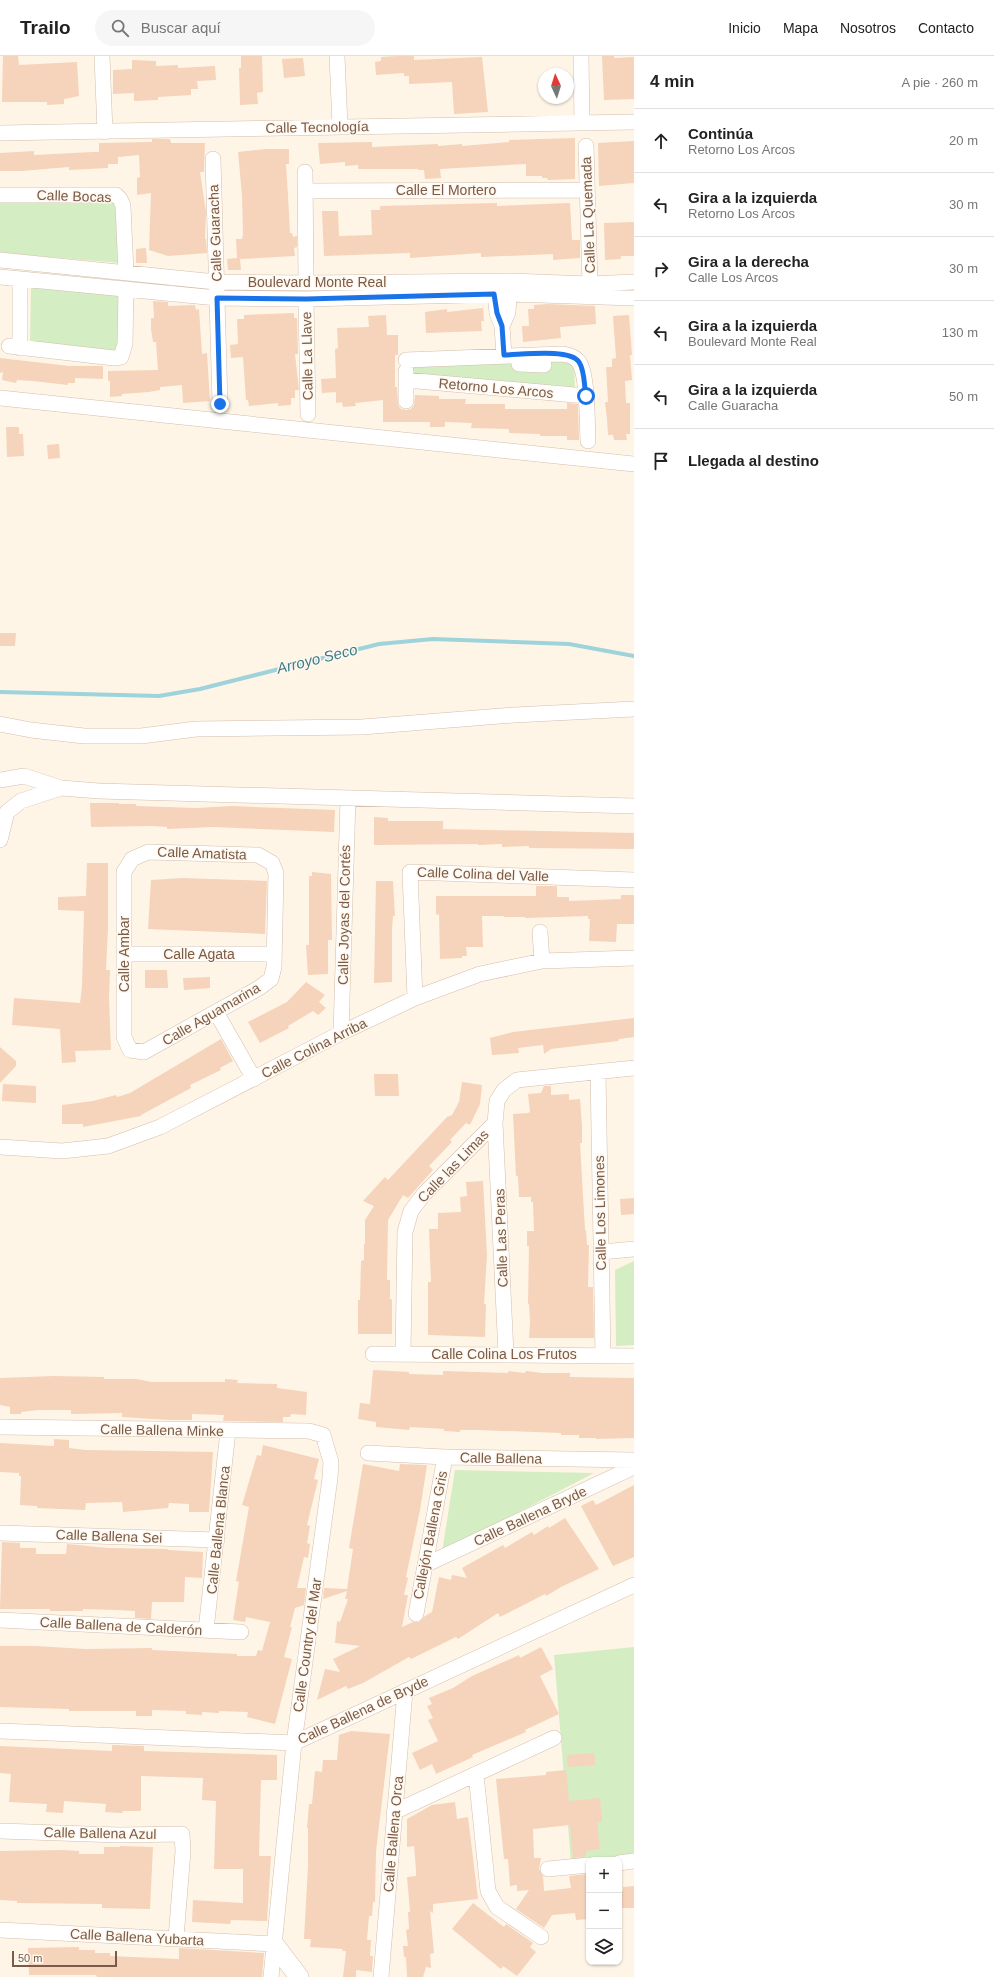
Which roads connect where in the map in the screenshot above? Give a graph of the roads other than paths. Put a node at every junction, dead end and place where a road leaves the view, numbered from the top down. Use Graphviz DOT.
graph roads {
  1 [pos="102,56"];
  2 [pos="337,56"];
  3 [pos="581,56"];
  4 [pos="582,122"];
  5 [pos="634,122"];
  6 [pos="340,126"];
  7 [pos="105,132"];
  8 [pos="0,133"];
  9 [pos="586,146"];
  10 [pos="213,159"];
  11 [pos="305,172"];
  12 [pos="587,190"];
  13 [pos="305,191"];
  14 [pos="0,195"];
  15 [pos="0,260"];
  16 [pos="126,273"];
  17 [pos="0,277"];
  18 [pos="20,279"];
  19 [pos="216,282"];
  20 [pos="634,282"];
  21 [pos="306,283"];
  22 [pos="590,284"];
  23 [pos="502,288"];
  24 [pos="126,289"];
  25 [pos="217,298"];
  26 [pos="634,298"];
  27 [pos="306,299"];
  28 [pos="504,355"];
  29 [pos="406,360"];
  30 [pos="544,365"];
  31 [pos="406,380"];
  32 [pos="586,396"];
  33 [pos="0,398"];
  34 [pos="406,401"];
  35 [pos="220,404"];
  36 [pos="308,414"];
  37 [pos="588,441"];
  38 [pos="634,464"];
  39 [pos="634,709"];
  40 [pos="0,724"];
  41 [pos="0,780"];
  42 [pos="61,788"];
  43 [pos="348,798"];
  44 [pos="634,806"];
  45 [pos="0,840"];
  46 [pos="132,859"];
  47 [pos="272,863"];
  48 [pos="634,880"];
  49 [pos="540,932"];
  50 [pos="124,954"];
  51 [pos="274,954"];
  52 [pos="634,958"];
  53 [pos="542,961"];
  54 [pos="415,998"];
  55 [pos="216,1012"];
  56 [pos="341,1033"];
  57 [pos="130,1050"];
  58 [pos="634,1068"];
  59 [pos="598,1073"];
  60 [pos="254,1079"];
  61 [pos="495,1123"];
  62 [pos="0,1147"];
  63 [pos="634,1249"];
  64 [pos="601,1252"];
  65 [pos="373,1354"];
  66 [pos="403,1354"];
  67 [pos="506,1354"];
  68 [pos="603,1354"];
  69 [pos="634,1356"];
  70 [pos="0,1427"];
  71 [pos="228,1431"];
  72 [pos="323,1435"];
  73 [pos="368,1453"];
  74 [pos="445,1457"];
  75 [pos="634,1460"];
  76 [pos="634,1467"];
  77 [pos="0,1533"];
  78 [pos="217,1540"];
  79 [pos="425,1565"];
  80 [pos="634,1584"];
  81 [pos="416,1614"];
  82 [pos="0,1620"];
  83 [pos="206,1630"];
  84 [pos="241,1632"];
  85 [pos="405,1691"];
  86 [pos="0,1731"];
  87 [pos="554,1738"];
  88 [pos="294,1743"];
  89 [pos="476,1774"];
  90 [pos="394,1812"];
  91 [pos="0,1831"];
  92 [pos="634,1861"];
  93 [pos="622,1862"];
  94 [pos="586,1866"];
  95 [pos="548,1869"];
  96 [pos="0,1930"];
  97 [pos="541,1937"];
  98 [pos="176,1938"];
  99 [pos="274,1944"];
  100 [pos="272,1977"];
  101 [pos="299,1977"];
  102 [pos="381,1977"];
  1 -- 7 [label="street"];
  2 -- 6 [label="street"];
  3 -- 4 [label="street"];
  4 -- 5 [label="street, Calle Tecnología"];
  4 -- 6 [label="street, Calle Tecnología"];
  6 -- 7 [label="street, Calle Tecnología"];
  7 -- 8 [label="street, Calle Tecnología"];
  9 -- 12 [label="street, Calle La Quemada"];
  10 -- 19 [label="street, Calle Guaracha"];
  11 -- 13 [label="street"];
  12 -- 13 [label="street, Calle El Mortero"];
  12 -- 22 [label="street, Calle La Quemada"];
  13 -- 21 [label="street"];
  14 -- 16 [label="street, Calle Bocas"];
  15 -- 16 [label="street, Boulevard Monte Real"];
  16 -- 19 [label="street, Boulevard Monte Real"];
  17 -- 18 [label="street, Boulevard Monte Real"];
  18 -- 24 [label="street, Boulevard Monte Real"];
  18 -- 24 [label="street"];
  19 -- 21 [label="street, Boulevard Monte Real"];
  19 -- 25 [label="street, Calle Guaracha"];
  20 -- 22 [label="street, Boulevard Monte Real"];
  21 -- 23 [label="street, Boulevard Monte Real"];
  22 -- 23 [label="street, Boulevard Monte Real"];
  23 -- 26 [label="street, Boulevard Monte Real"];
  23 -- 27 [label="street, Boulevard Monte Real"];
  23 -- 28 [label="street"];
  24 -- 25 [label="street, Boulevard Monte Real"];
  25 -- 27 [label="street, Boulevard Monte Real"];
  25 -- 35 [label="street, Calle Guaracha"];
  27 -- 36 [label="street, Calle La Llave"];
  28 -- 29 [label="street, Retorno Los Arcos"];
  28 -- 32 [label="street, Retorno Los Arcos"];
  29 -- 30 [label="street, Retorno Los Arcos"];
  29 -- 31 [label="street"];
  31 -- 32 [label="street, Retorno Los Arcos"];
  31 -- 34 [label="street"];
  32 -- 37 [label="street, Retorno Los Arcos"];
  33 -- 38 [label="street"];
  39 -- 40 [label="street"];
  41 -- 42 [label="street"];
  42 -- 43 [label="street"];
  42 -- 45 [label="street"];
  43 -- 44 [label="street"];
  43 -- 56 [label="street, Calle Joyas del Cortés"];
  46 -- 47 [label="street, Calle Amatista"];
  46 -- 50 [label="street, Calle Ambar"];
  47 -- 51 [label="street, Calle Aguamarina"];
  48 -- 54 [label="street, Calle Colina del Valle"];
  49 -- 53 [label="street"];
  50 -- 51 [label="street, Calle Agata"];
  50 -- 57 [label="street, Calle Ambar"];
  51 -- 55 [label="street, Calle Aguamarina"];
  52 -- 53 [label="street, Calle Colina Arriba"];
  53 -- 54 [label="street, Calle Colina Arriba"];
  54 -- 56 [label="street, Calle Colina Arriba"];
  55 -- 57 [label="street, Calle Aguamarina"];
  55 -- 60 [label="street"];
  56 -- 60 [label="street, Calle Colina Arriba"];
  58 -- 59 [label="street, Calle las Limas"];
  59 -- 61 [label="street, Calle las Limas"];
  59 -- 64 [label="street, Calle Los Limones"];
  60 -- 62 [label="street, Calle Colina Arriba"];
  61 -- 66 [label="street, Calle las Limas"];
  61 -- 67 [label="street, Calle Las Peras"];
  63 -- 64 [label="street"];
  64 -- 68 [label="street, Calle Los Limones"];
  65 -- 66 [label="street, Calle Colina Los Frutos"];
  66 -- 67 [label="street, Calle Colina Los Frutos"];
  67 -- 68 [label="street, Calle Colina Los Frutos"];
  68 -- 69 [label="street, Calle Colina Los Frutos"];
  70 -- 71 [label="street, Calle Ballena Minke"];
  71 -- 72 [label="street, Calle Ballena Minke"];
  71 -- 78 [label="street, Calle Ballena Blanca"];
  72 -- 88 [label="street, Calle Country del Mar"];
  73 -- 74 [label="street, Calle Ballena"];
  74 -- 75 [label="street, Calle Ballena"];
  74 -- 79 [label="street, Callejón Ballena Gris"];
  76 -- 79 [label="street, Calle Ballena Bryde"];
  77 -- 78 [label="street, Calle Ballena Sei"];
  78 -- 83 [label="street, Calle Ballena Blanca"];
  79 -- 81 [label="street, Callejón Ballena Gris"];
  80 -- 85 [label="street, Calle Ballena de Bryde"];
  82 -- 83 [label="street, Calle Ballena de Calderón"];
  83 -- 84 [label="street, Calle Ballena de Calderón"];
  85 -- 88 [label="street, Calle Ballena de Bryde"];
  85 -- 90 [label="street, Calle Ballena Orca"];
  86 -- 88 [label="street, Calle Ballena de Bryde"];
  87 -- 89 [label="street"];
  88 -- 99 [label="street, Calle Country del Mar"];
  89 -- 90 [label="street"];
  89 -- 97 [label="street"];
  90 -- 102 [label="street, Calle Ballena Orca"];
  91 -- 98 [label="street, Calle Ballena Azul"];
  92 -- 93 [label="street"];
  94 -- 95 [label="street"];
  96 -- 98 [label="street, Calle Ballena Yubarta"];
  98 -- 99 [label="street, Calle Ballena Yubarta"];
  99 -- 100 [label="street, Calle Country del Mar"];
  99 -- 101 [label="street"];
}
